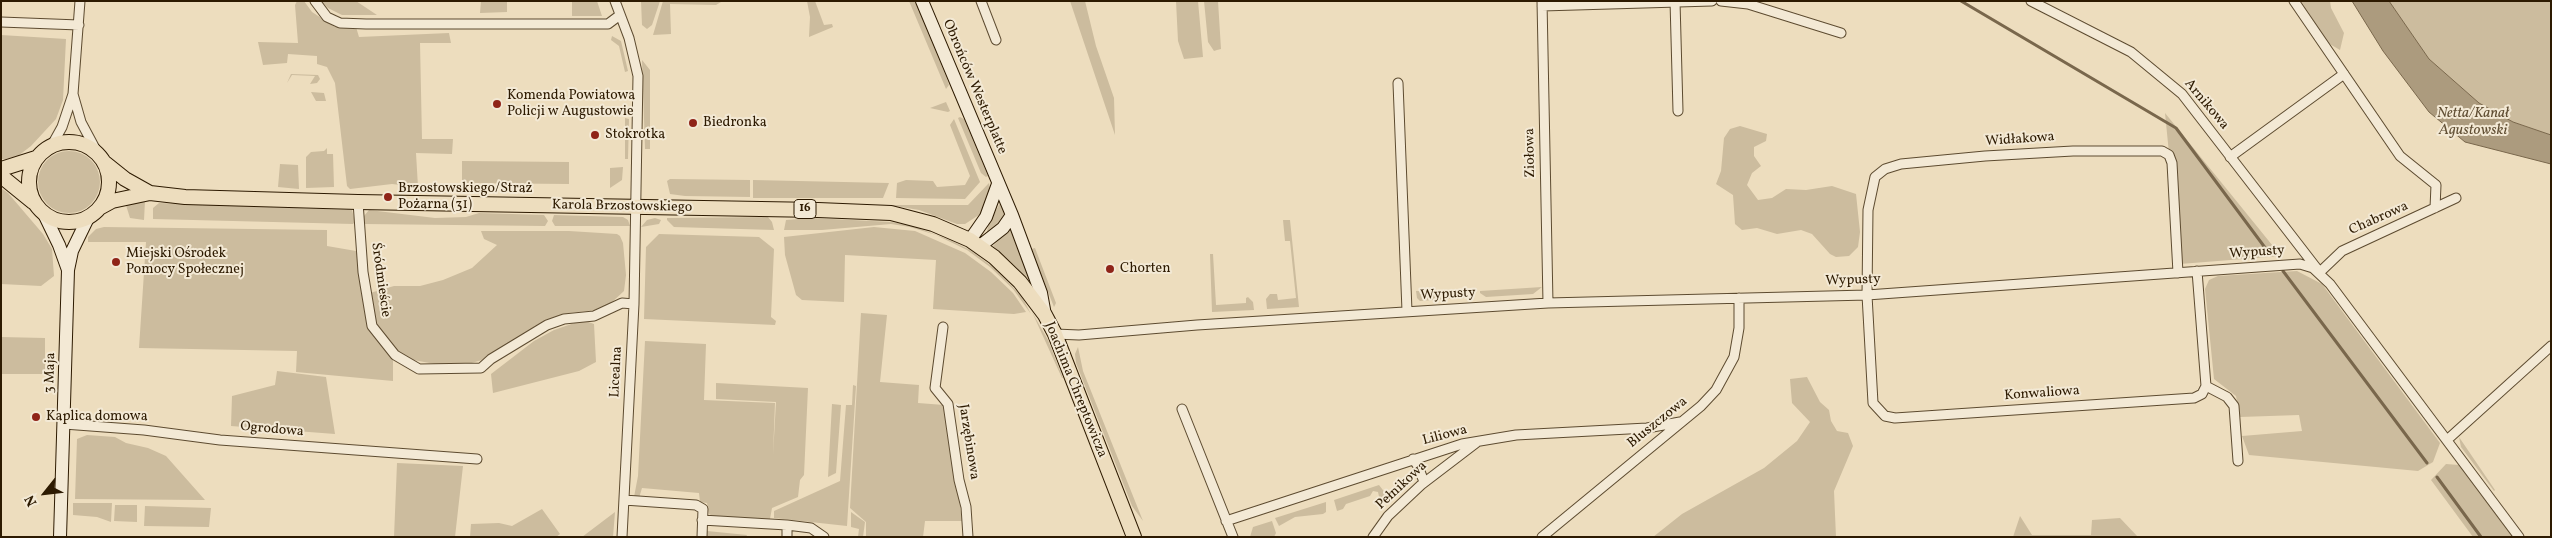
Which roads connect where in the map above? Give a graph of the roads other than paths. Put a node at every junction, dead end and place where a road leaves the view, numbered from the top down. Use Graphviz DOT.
graph roads {
  1 [pos="80,1"];
  2 [pos="315,1"];
  3 [pos="615,1"];
  4 [pos="922,1"];
  5 [pos="981,1"];
  6 [pos="1712,1"];
  7 [pos="1721,1"];
  8 [pos="2032,1"];
  9 [pos="2294,1"];
  10 [pos="1675,2"];
  11 [pos="1542,4"];
  12 [pos="620,15"];
  13 [pos="1,22"];
  14 [pos="79,25"];
  15 [pos="1841,33"];
  16 [pos="996,40"];
  17 [pos="2344,74"];
  18 [pos="1398,83"];
  19 [pos="73,94"];
  20 [pos="1678,110"];
  21 [pos="52,145"];
  22 [pos="2230,157"];
  23 [pos="36,158"];
  24 [pos="101,158"];
  25 [pos="1,169"];
  26 [pos="1,176"];
  27 [pos="998,184"];
  28 [pos="150,193"];
  29 [pos="2456,198"];
  30 [pos="358,202"];
  31 [pos="34,203"];
  32 [pos="101,207"];
  33 [pos="636,208"];
  34 [pos="2435,208"];
  35 [pos="44,214"];
  36 [pos="1012,215"];
  37 [pos="88,218"];
  38 [pos="975,243"];
  39 [pos="68,270"];
  40 [pos="2197,271"];
  41 [pos="2320,272"];
  42 [pos="2178,273"];
  43 [pos="1867,295"];
  44 [pos="1739,298"];
  45 [pos="1548,303"];
  46 [pos="634,304"];
  47 [pos="1408,311"];
  48 [pos="1045,314"];
  49 [pos="943,327"];
  50 [pos="1055,334"];
  51 [pos="2551,346"];
  52 [pos="2206,386"];
  53 [pos="1182,409"];
  54 [pos="1680,422"];
  55 [pos="64,424"];
  56 [pos="2447,440"];
  57 [pos="1478,441"];
  58 [pos="477,459"];
  59 [pos="1413,459"];
  60 [pos="2238,461"];
  61 [pos="1424,482"];
  62 [pos="624,500"];
  63 [pos="702,520"];
  64 [pos="1226,521"];
  65 [pos="787,525"];
  66 [pos="60,537"];
  67 [pos="622,537"];
  68 [pos="702,537"];
  69 [pos="788,537"];
  70 [pos="824,537"];
  71 [pos="968,537"];
  72 [pos="1134,537"];
  73 [pos="1233,537"];
  74 [pos="1373,537"];
  75 [pos="1542,537"];
  76 [pos="2519,537"];
  1 -- 14 [label="street"];
  2 -- 12 [label="street"];
  3 -- 12 [label="street, Licealna"];
  4 -- 27 [label="main road, Obrońców Westerplatte"];
  5 -- 16 [label="street"];
  6 -- 10 [label="street"];
  7 -- 15 [label="street"];
  8 -- 22 [label="street, Arnikowa"];
  9 -- 17 [label="street"];
  10 -- 11 [label="street"];
  10 -- 20 [label="street"];
  11 -- 45 [label="street, Ziołowa"];
  12 -- 33 [label="street, Licealna"];
  13 -- 14 [label="street"];
  14 -- 19 [label="street"];
  17 -- 22 [label="street"];
  17 -- 34 [label="street"];
  18 -- 47 [label="street"];
  19 -- 21 [label="street"];
  19 -- 24 [label="street"];
  21 -- 23 [label="main road"];
  21 -- 24 [label="main road"];
  22 -- 41 [label="street, Arnikowa"];
  23 -- 25 [label="main road"];
  23 -- 31 [label="main road"];
  24 -- 28 [label="main road, Karola Brzostowskiego / 16"];
  24 -- 32 [label="main road"];
  26 -- 31 [label="main road"];
  27 -- 36 [label="main road, Obrońców Westerplatte"];
  27 -- 38 [label="main road"];
  28 -- 30 [label="main road, Karola Brzostowskiego / 16"];
  28 -- 32 [label="main road, Karola Brzostowskiego / 16"];
  29 -- 34 [label="street, Chabrowa"];
  30 -- 33 [label="main road, Karola Brzostowskiego / 16"];
  30 -- 46 [label="street, Śródmieście"];
  31 -- 35 [label="main road"];
  32 -- 37 [label="main road"];
  33 -- 38 [label="main road, Karola Brzostowskiego / 16"];
  33 -- 46 [label="street, Licealna"];
  34 -- 41 [label="street, Chabrowa"];
  35 -- 37 [label="main road"];
  35 -- 39 [label="main road, 3 Maja"];
  36 -- 38 [label="main road"];
  36 -- 48 [label="main road, Obrońców Westerplatte"];
  37 -- 39 [label="main road, 3 Maja"];
  38 -- 48 [label="main road, Joachima Chreptowicza / 16"];
  39 -- 55 [label="main road, 3 Maja"];
  40 -- 41 [label="street, Wypusty"];
  40 -- 42 [label="street, Wypusty"];
  40 -- 52 [label="street"];
  41 -- 56 [label="street"];
  42 -- 43 [label="street, Wypusty"];
  42 -- 43 [label="street, Widłakowa"];
  43 -- 44 [label="street, Wypusty"];
  43 -- 52 [label="street, Konwaliowa"];
  44 -- 45 [label="street, Wypusty"];
  44 -- 54 [label="street, Bluszczowa"];
  45 -- 47 [label="street, Wypusty"];
  46 -- 62 [label="street, Licealna"];
  47 -- 50 [label="street, Wypusty"];
  48 -- 50 [label="main road, Joachima Chreptowicza / 16"];
  49 -- 71 [label="street, Jarzębinowa"];
  50 -- 72 [label="main road, Joachima Chreptowicza / 16"];
  51 -- 56 [label="street"];
  52 -- 60 [label="street"];
  53 -- 64 [label="street"];
  54 -- 57 [label="street, Liliowa"];
  54 -- 75 [label="street, Bluszczowa"];
  55 -- 58 [label="street, Ogrodowa"];
  55 -- 66 [label="main road, 3 Maja"];
  56 -- 76 [label="street"];
  57 -- 59 [label="street, Liliowa"];
  57 -- 61 [label="street, Pełnikowa"];
  59 -- 61 [label="street"];
  59 -- 64 [label="street, Liliowa"];
  61 -- 74 [label="street, Pełnikowa"];
  62 -- 63 [label="street"];
  62 -- 67 [label="street, Licealna"];
  63 -- 65 [label="street"];
  63 -- 68 [label="street"];
  64 -- 73 [label="street"];
  65 -- 69 [label="street"];
  65 -- 70 [label="street"];
}
